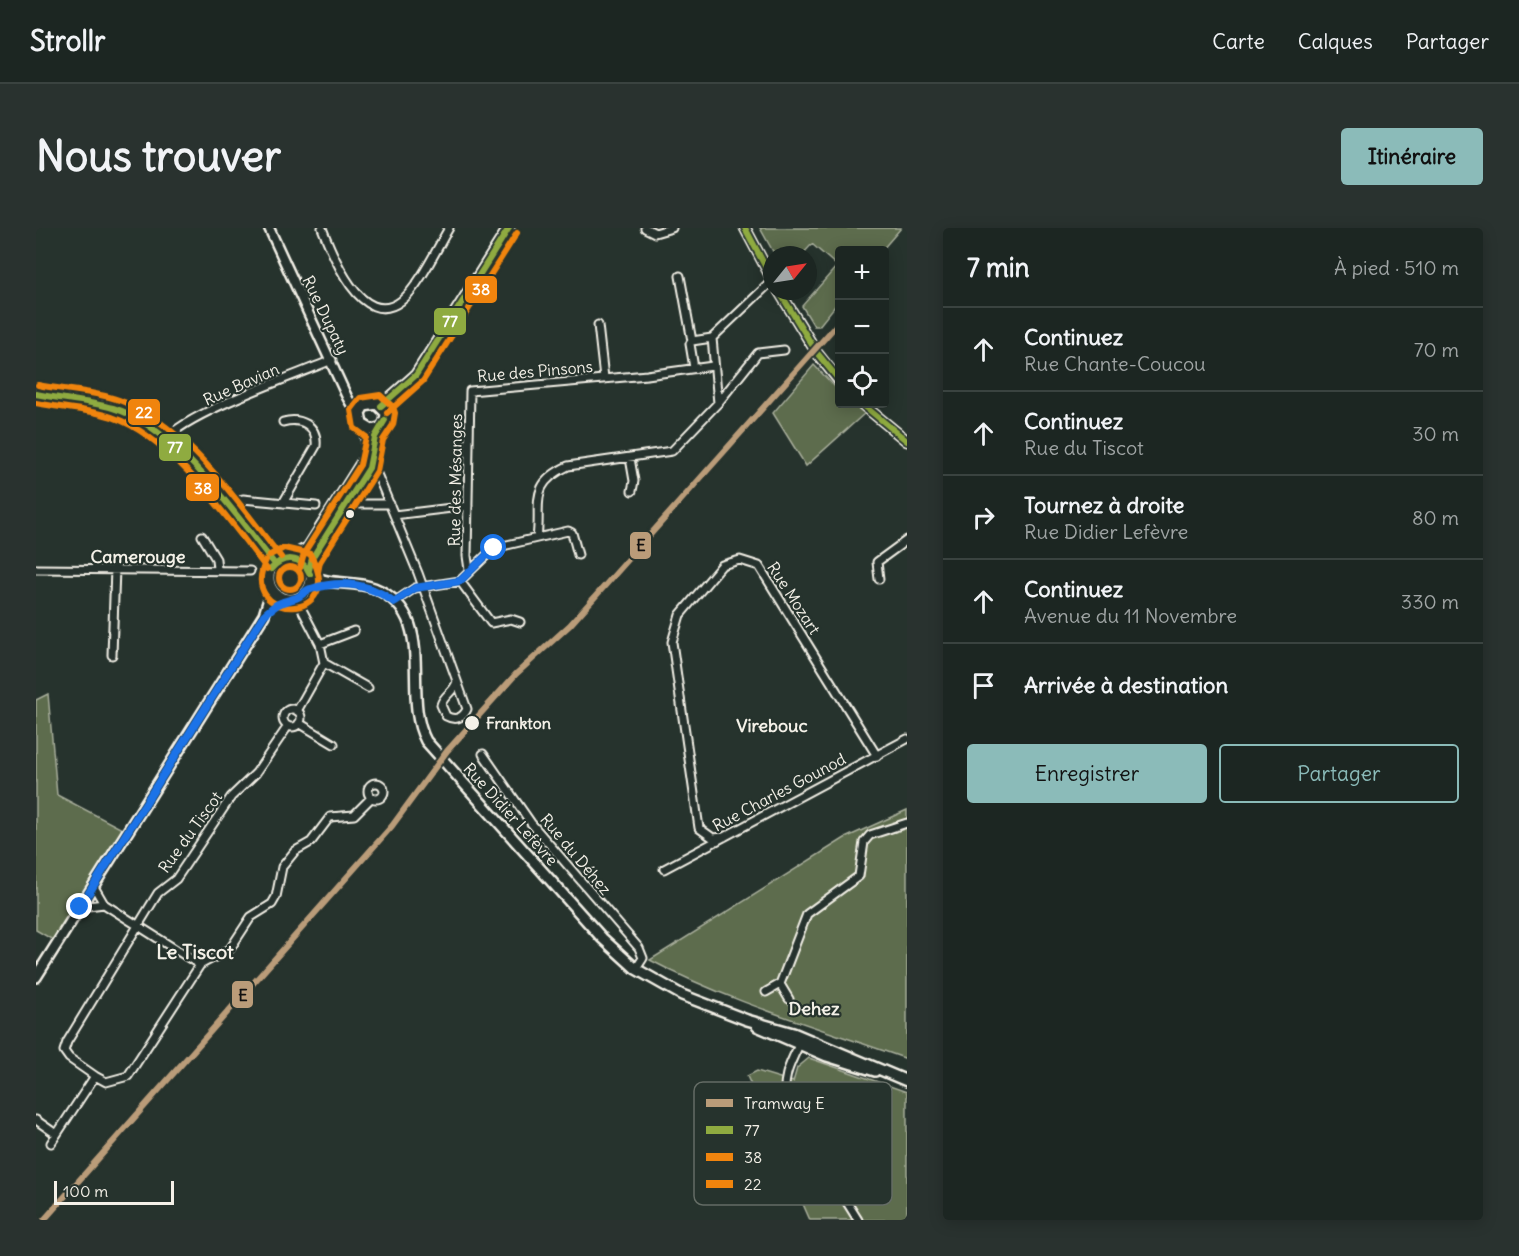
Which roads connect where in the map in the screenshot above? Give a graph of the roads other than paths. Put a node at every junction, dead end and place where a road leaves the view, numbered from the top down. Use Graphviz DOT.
graph roads {
  1 [pos="269,228"];
  2 [pos="322,228"];
  3 [pos="449,228"];
  4 [pos="509,228"];
  5 [pos="645,228"];
  6 [pos="672,228"];
  7 [pos="745,228"];
  8 [pos="763,263"];
  9 [pos="681,276"];
  10 [pos="763,289"];
  11 [pos="785,300"];
  12 [pos="598,326"];
  13 [pos="712,338"];
  14 [pos="692,340"];
  15 [pos="784,350"];
  16 [pos="332,360"];
  17 [pos="713,366"];
  18 [pos="694,368"];
  19 [pos="835,376"];
  20 [pos="604,378"];
  21 [pos="470,391"];
  22 [pos="36,394"];
  23 [pos="718,403"];
  24 [pos="381,406"];
  25 [pos="867,408"];
  26 [pos="361,409"];
  27 [pos="283,422"];
  28 [pos="362,424"];
  29 [pos="379,428"];
  30 [pos="165,440"];
  31 [pos="907,441"];
  32 [pos="630,458"];
  33 [pos="375,469"];
  34 [pos="632,491"];
  35 [pos="283,503"];
  36 [pos="361,504"];
  37 [pos="390,504"];
  38 [pos="229,506"];
  39 [pos="316,506"];
  40 [pos="468,506"];
  41 [pos="394,514"];
  42 [pos="202,536"];
  43 [pos="537,538"];
  44 [pos="907,540"];
  45 [pos="578,555"];
  46 [pos="290,557"];
  47 [pos="274,564"];
  48 [pos="115,568"];
  49 [pos="36,569"];
  50 [pos="217,569"];
  51 [pos="469,570"];
  52 [pos="250,571"];
  53 [pos="310,573"];
  54 [pos="879,579"];
  55 [pos="460,581"];
  56 [pos="336,584"];
  57 [pos="423,587"];
  58 [pos="272,589"];
  59 [pos="307,590"];
  60 [pos="285,598"];
  61 [pos="296,598"];
  62 [pos="394,602"];
  63 [pos="264,615"];
  64 [pos="520,622"];
  65 [pos="354,631"];
  66 [pos="320,644"];
  67 [pos="112,655"];
  68 [pos="324,663"];
  69 [pos="457,681"];
  70 [pos="368,688"];
  71 [pos="297,711"];
  72 [pos="299,723"];
  73 [pos="288,726"];
  74 [pos="907,739"];
  75 [pos="334,744"];
  76 [pos="483,754"];
  77 [pos="877,756"];
  78 [pos="371,798"];
  79 [pos="907,823"];
  80 [pos="724,837"];
  81 [pos="664,869"];
  82 [pos="93,885"];
  83 [pos="104,904"];
  84 [pos="80,907"];
  85 [pos="137,925"];
  86 [pos="200,964"];
  87 [pos="636,969"];
  88 [pos="36,977"];
  89 [pos="780,984"];
  90 [pos="766,992"];
  91 [pos="789,999"];
  92 [pos="747,1020"];
  93 [pos="799,1045"];
  94 [pos="845,1054"];
  95 [pos="95,1076"];
  96 [pos="895,1076"];
  97 [pos="907,1081"];
  98 [pos="786,1082"];
  99 [pos="36,1120"];
  100 [pos="56,1134"];
  101 [pos="51,1143"];
  102 [pos="849,1205"];
  103 [pos="858,1220"];
  1 -- 16 [label="street, Rue Dupaty"];
  2 -- 3 [label="street"];
  4 -- 24 [label="main road"];
  5 -- 6 [label="street"];
  7 -- 8 [label="street"];
  9 -- 14 [label="street"];
  10 -- 13 [label="street"];
  11 -- 19 [label="street"];
  12 -- 20 [label="street, Rue des Pinsons"];
  13 -- 14 [label="street"];
  13 -- 17 [label="street"];
  14 -- 18 [label="street"];
  15 -- 23 [label="street"];
  16 -- 26 [label="street, Rue Dupaty"];
  16 -- 30 [label="street, Rue Bavian"];
  17 -- 18 [label="street, Rue des Pinsons"];
  17 -- 23 [label="street"];
  18 -- 20 [label="street, Rue des Pinsons"];
  20 -- 21 [label="street, Rue des Pinsons"];
  21 -- 40 [label="street, Rue des Mésanges"];
  22 -- 30 [label="street"];
  23 -- 32 [label="street"];
  24 -- 26 [label="main road"];
  24 -- 29 [label="main road"];
  25 -- 31 [label="street"];
  26 -- 28 [label="main road"];
  27 -- 35 [label="street"];
  28 -- 29 [label="main road"];
  28 -- 46 [label="main road"];
  29 -- 53 [label="main road"];
  30 -- 38 [label="street"];
  32 -- 34 [label="street"];
  32 -- 43 [label="street"];
  33 -- 37 [label="street"];
  35 -- 38 [label="street"];
  35 -- 39 [label="street"];
  36 -- 37 [label="street"];
  37 -- 41 [label="street"];
  38 -- 47 [label="street"];
  40 -- 41 [label="street"];
  40 -- 51 [label="street, Rue des Mésanges"];
  41 -- 57 [label="street"];
  42 -- 50 [label="street"];
  43 -- 45 [label="street"];
  43 -- 51 [label="street"];
  44 -- 54 [label="street"];
  46 -- 47 [label="main road"];
  46 -- 53 [label="main road"];
  47 -- 58 [label="main road"];
  48 -- 49 [label="street"];
  48 -- 50 [label="street"];
  48 -- 67 [label="street"];
  50 -- 52 [label="street"];
  51 -- 55 [label="street"];
  53 -- 56 [label="main road, Rue Didier Lefèvre"];
  53 -- 59 [label="main road"];
  55 -- 57 [label="street"];
  55 -- 64 [label="street"];
  56 -- 59 [label="main road, Rue Didier Lefèvre"];
  56 -- 62 [label="main road, Rue Didier Lefèvre"];
  57 -- 62 [label="street"];
  57 -- 69 [label="street"];
  58 -- 60 [label="main road"];
  58 -- 63 [label="main road"];
  59 -- 61 [label="main road"];
  60 -- 61 [label="main road"];
  60 -- 63 [label="main road"];
  61 -- 66 [label="street"];
  62 -- 87 [label="main road, Rue Didier Lefèvre"];
  63 -- 82 [label="main road"];
  65 -- 66 [label="street"];
  66 -- 68 [label="street"];
  68 -- 70 [label="street"];
  68 -- 71 [label="street, Rue du Tiscot"];
  69 -- 69 [label="street"];
  71 -- 72 [label="street"];
  71 -- 73 [label="street, Rue du Tiscot"];
  72 -- 73 [label="street"];
  72 -- 75 [label="street"];
  73 -- 85 [label="street, Rue du Tiscot"];
  74 -- 77 [label="street, Rue Charles Gounod"];
  76 -- 87 [label="street, Rue du Déhez"];
  77 -- 80 [label="street, Rue Charles Gounod"];
  77 -- 80 [label="street, Rue Mozart"];
  78 -- 86 [label="street"];
  79 -- 89 [label="street"];
  80 -- 81 [label="street, Rue Charles Gounod"];
  82 -- 83 [label="street"];
  82 -- 84 [label="main road"];
  83 -- 84 [label="street"];
  83 -- 85 [label="street"];
  84 -- 88 [label="main road"];
  85 -- 86 [label="street"];
  85 -- 95 [label="street, Rue du Tiscot"];
  86 -- 95 [label="street"];
  87 -- 92 [label="main road, Rue Didier Lefèvre"];
  89 -- 90 [label="street"];
  89 -- 91 [label="street"];
  92 -- 93 [label="main road, Rue Didier Lefèvre"];
  92 -- 94 [label="main road, Rue Didier Lefèvre"];
  93 -- 94 [label="street"];
  93 -- 96 [label="main road, Rue Didier Lefèvre"];
  93 -- 98 [label="street"];
  94 -- 96 [label="main road, Rue Didier Lefèvre"];
  95 -- 100 [label="street"];
  96 -- 97 [label="main road, Rue Didier Lefèvre"];
  99 -- 100 [label="street"];
  100 -- 101 [label="street"];
  102 -- 103 [label="street"];
}
